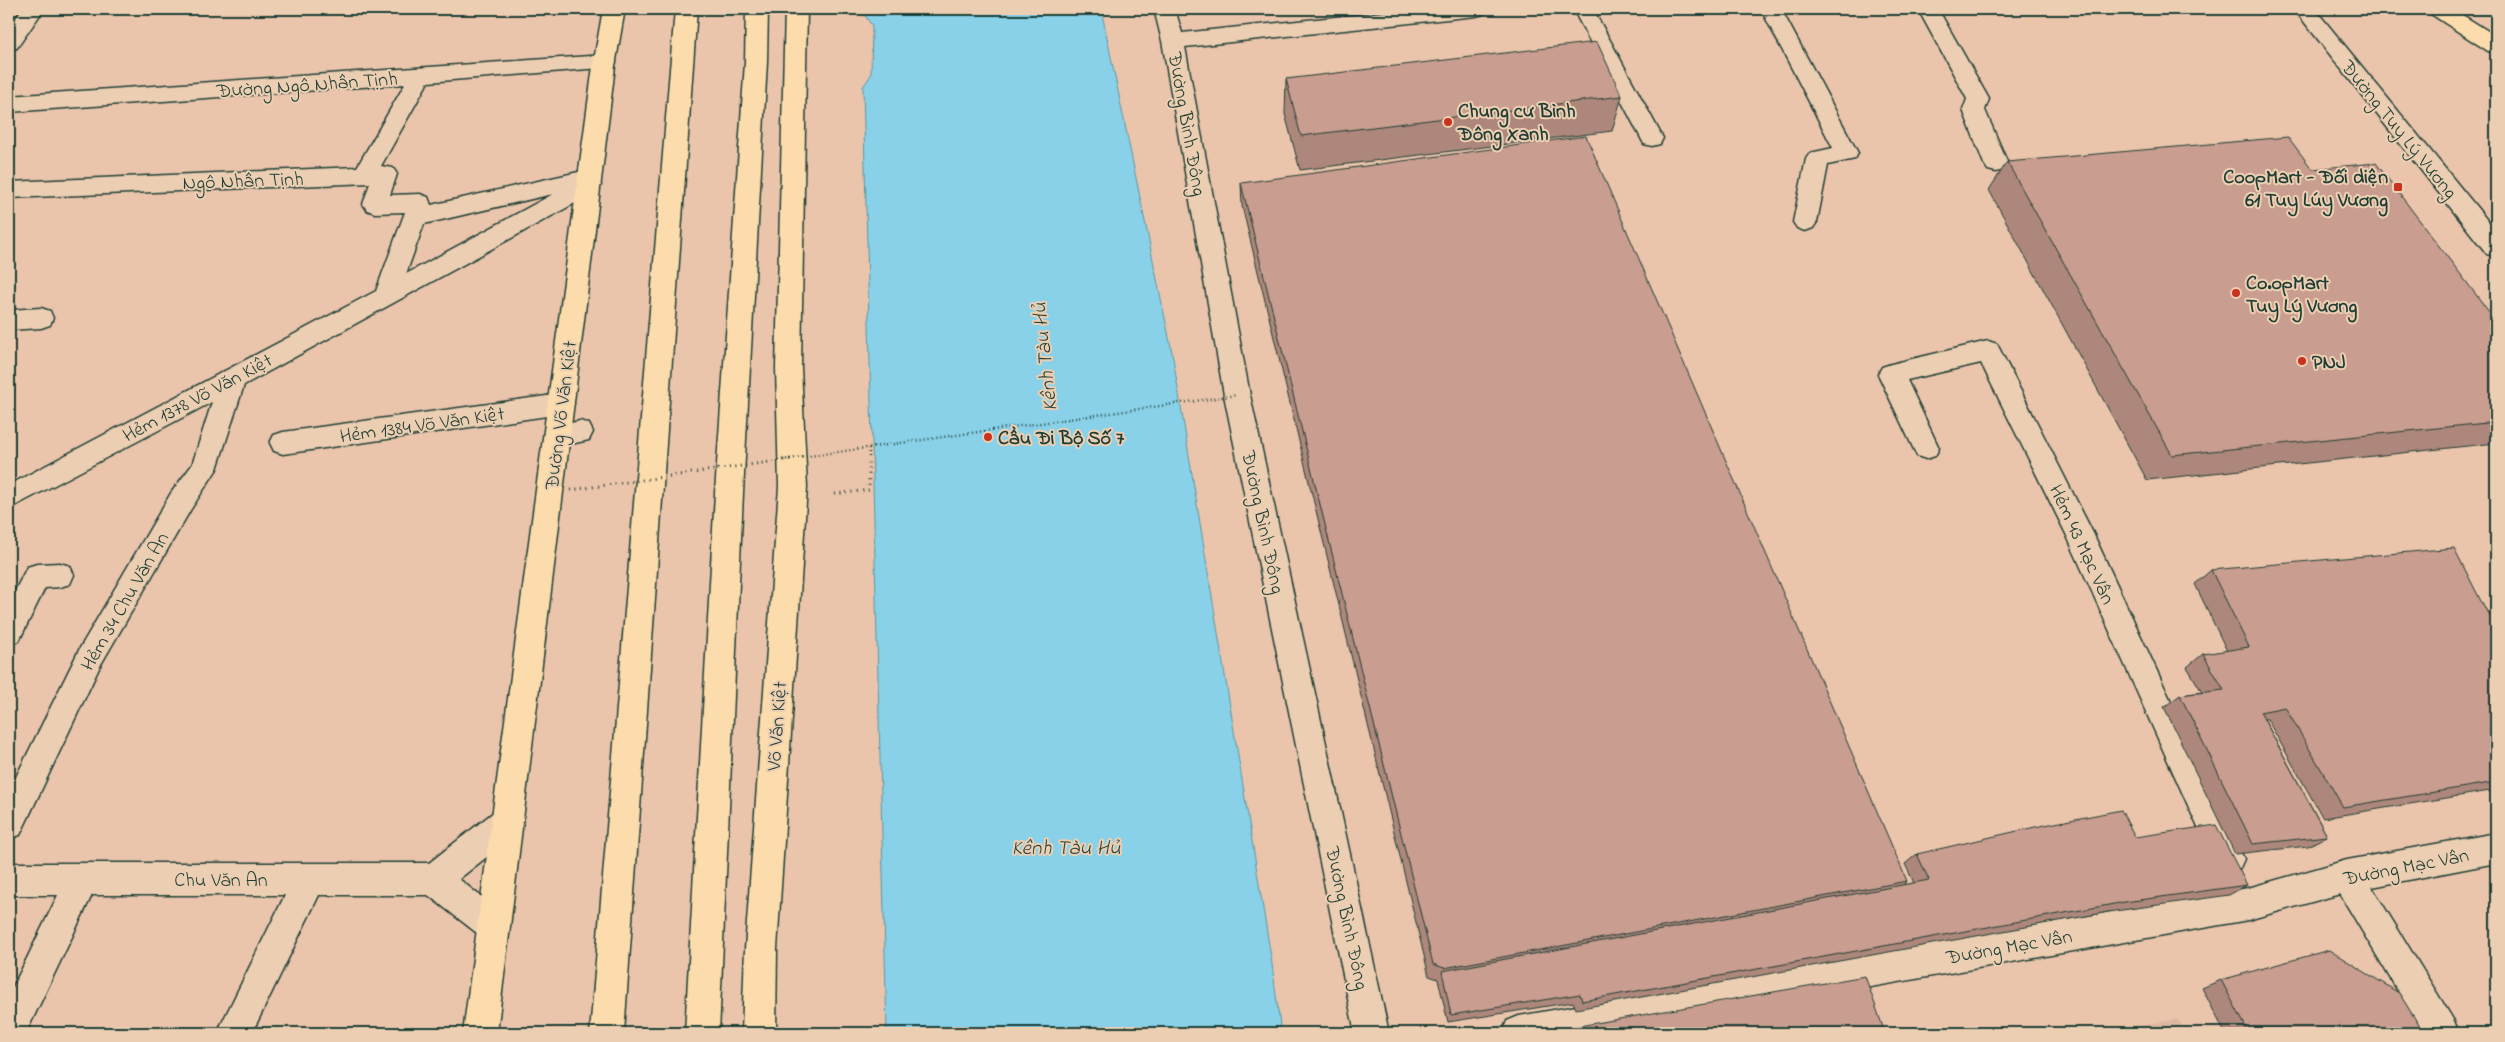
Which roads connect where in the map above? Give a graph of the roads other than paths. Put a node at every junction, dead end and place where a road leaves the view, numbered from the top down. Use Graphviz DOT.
graph roads {
  1 [pos="33,9"];
  2 [pos="614,9"];
  3 [pos="686,9"];
  4 [pos="757,9"];
  5 [pos="796,9"];
  6 [pos="1165,9"];
  7 [pos="1476,9"];
  8 [pos="1583,9"];
  9 [pos="1771,9"];
  10 [pos="1928,9"];
  11 [pos="2304,9"];
  12 [pos="2438,9"];
  13 [pos="1173,41"];
  14 [pos="9,43"];
  15 [pos="2496,46"];
  16 [pos="605,62"];
  17 [pos="420,76"];
  18 [pos="9,104"];
  19 [pos="1652,138"];
  20 [pos="1996,164"];
  21 [pos="364,175"];
  22 [pos="590,181"];
  23 [pos="9,190"];
  24 [pos="417,217"];
  25 [pos="1805,222"];
  26 [pos="2496,248"];
  27 [pos="386,297"];
  28 [pos="41,318"];
  29 [pos="9,320"];
  30 [pos="233,378"];
  31 [pos="561,404"];
  32 [pos="283,443"];
  33 [pos="1926,448"];
  34 [pos="9,498"];
  35 [pos="60,575"];
  36 [pos="9,632"];
  37 [pos="506,822"];
  38 [pos="9,824"];
  39 [pos="2496,848"];
  40 [pos="2347,876"];
  41 [pos="9,878"];
  42 [pos="310,878"];
  43 [pos="434,879"];
  44 [pos="82,880"];
  45 [pos="2248,904"];
  46 [pos="493,926"];
  47 [pos="9,1031"];
  48 [pos="234,1033"];
  49 [pos="480,1033"];
  50 [pos="607,1033"];
  51 [pos="702,1033"];
  52 [pos="759,1033"];
  53 [pos="1372,1033"];
  54 [pos="1519,1033"];
  55 [pos="2442,1033"];
  1 -- 14 [label="street"];
  2 -- 16 [label="main road, Đường Võ Văn Kiệt"];
  3 -- 50 [label="main road"];
  4 -- 51 [label="main road"];
  5 -- 52 [label="main road, Võ Văn Kiệt"];
  6 -- 13 [label="street, Đường Bình Đông"];
  7 -- 13 [label="street"];
  8 -- 19 [label="street"];
  9 -- 25 [label="street"];
  10 -- 20 [label="street"];
  11 -- 26 [label="street, Đường Tuy Lý Vương"];
  12 -- 15 [label="main road"];
  13 -- 53 [label="street, Đường Bình Đông"];
  16 -- 17 [label="street, Đường Ngô Nhân Tịnh"];
  16 -- 22 [label="main road, Đường Võ Văn Kiệt"];
  17 -- 18 [label="street, Đường Ngô Nhân Tịnh"];
  17 -- 21 [label="street"];
  21 -- 23 [label="street, Ngô Nhân Tịnh"];
  21 -- 24 [label="street"];
  22 -- 24 [label="street"];
  22 -- 27 [label="street, Hẻm 1378 Võ Văn Kiệt"];
  22 -- 31 [label="main road, Đường Võ Văn Kiệt"];
  24 -- 27 [label="street"];
  27 -- 30 [label="street, Hẻm 1378 Võ Văn Kiệt"];
  28 -- 29 [label="street"];
  30 -- 34 [label="street, Hẻm 1378 Võ Văn Kiệt"];
  30 -- 38 [label="street, Hẻm 34 Chu Văn An"];
  31 -- 32 [label="street, Hẻm 1384 Võ Văn Kiệt"];
  31 -- 37 [label="main road, Đường Võ Văn Kiệt"];
  33 -- 45 [label="street, Hẻm 43 Mạc Vân"];
  35 -- 36 [label="street"];
  37 -- 43 [label="street"];
  37 -- 46 [label="main road"];
  39 -- 40 [label="street, Đường Mạc Vân"];
  40 -- 45 [label="street, Đường Mạc Vân"];
  40 -- 55 [label="street"];
  41 -- 44 [label="street, Chu Văn An"];
  42 -- 43 [label="street, Chu Văn An"];
  42 -- 44 [label="street, Chu Văn An"];
  42 -- 48 [label="street"];
  43 -- 46 [label="street"];
  44 -- 47 [label="street"];
  45 -- 54 [label="street, Đường Mạc Vân"];
  46 -- 49 [label="main road"];
}
